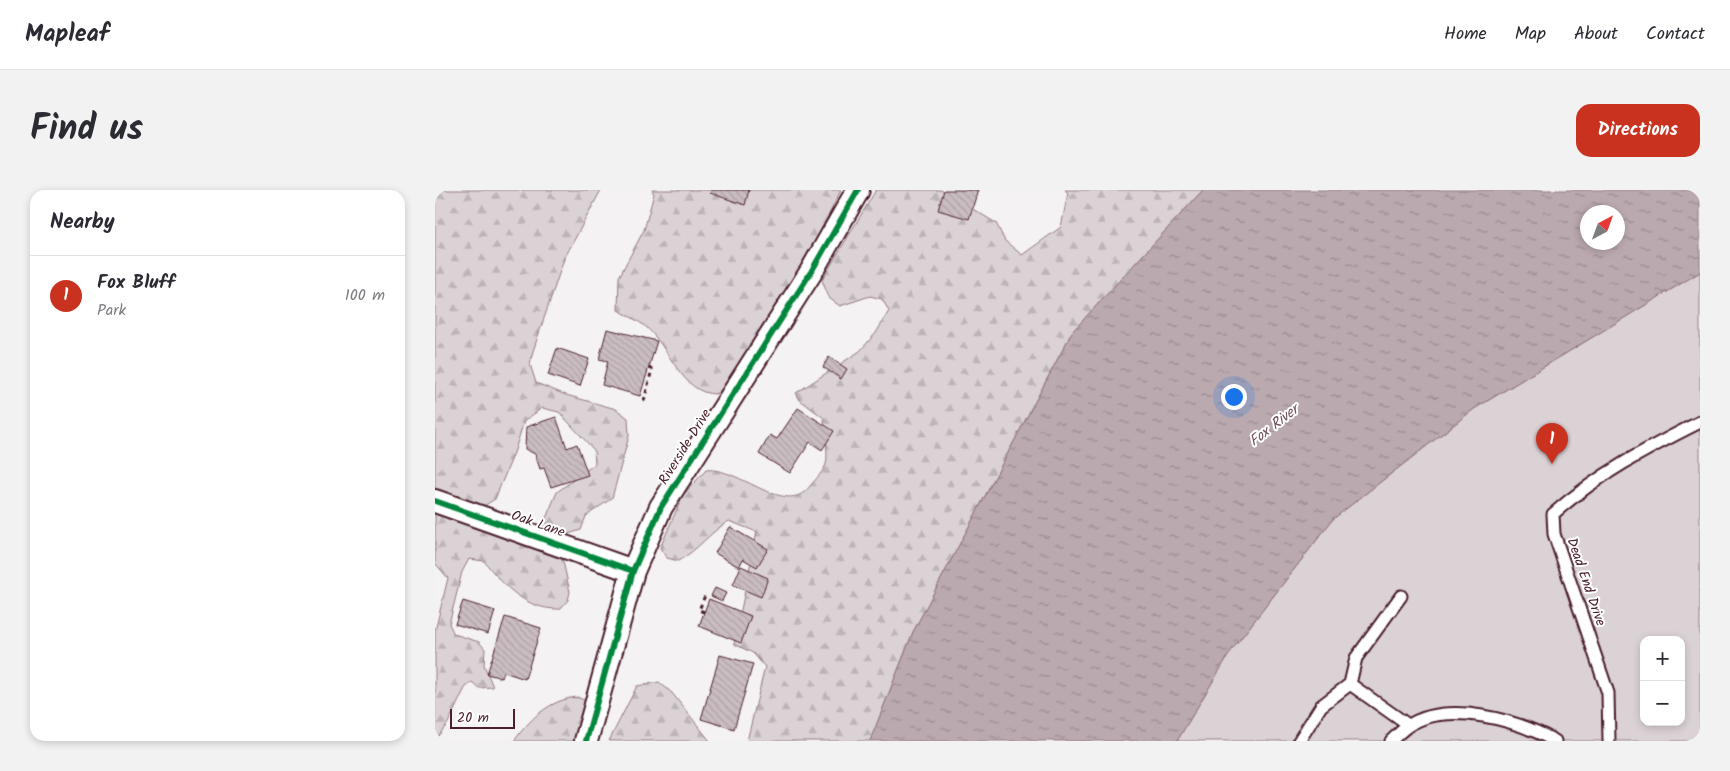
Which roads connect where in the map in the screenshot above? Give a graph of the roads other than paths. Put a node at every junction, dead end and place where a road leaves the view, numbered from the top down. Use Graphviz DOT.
graph roads {
  1 [pos="858,190"];
  2 [pos="1700,422"];
  3 [pos="435,501"];
  4 [pos="633,571"];
  5 [pos="1401,596"];
  6 [pos="1350,684"];
  7 [pos="1408,725"];
  8 [pos="586,741"];
  9 [pos="1299,741"];
  10 [pos="1391,741"];
  11 [pos="1555,741"];
  12 [pos="1609,741"];
  1 -- 4 [label="street, Riverside Drive"];
  2 -- 12 [label="lane, Dead End Drive"];
  3 -- 4 [label="street, Oak Lane"];
  4 -- 8 [label="street, Riverside Drive"];
  5 -- 6 [label="lane"];
  6 -- 7 [label="lane"];
  6 -- 9 [label="lane"];
  7 -- 10 [label="lane"];
  7 -- 11 [label="lane"];
}
